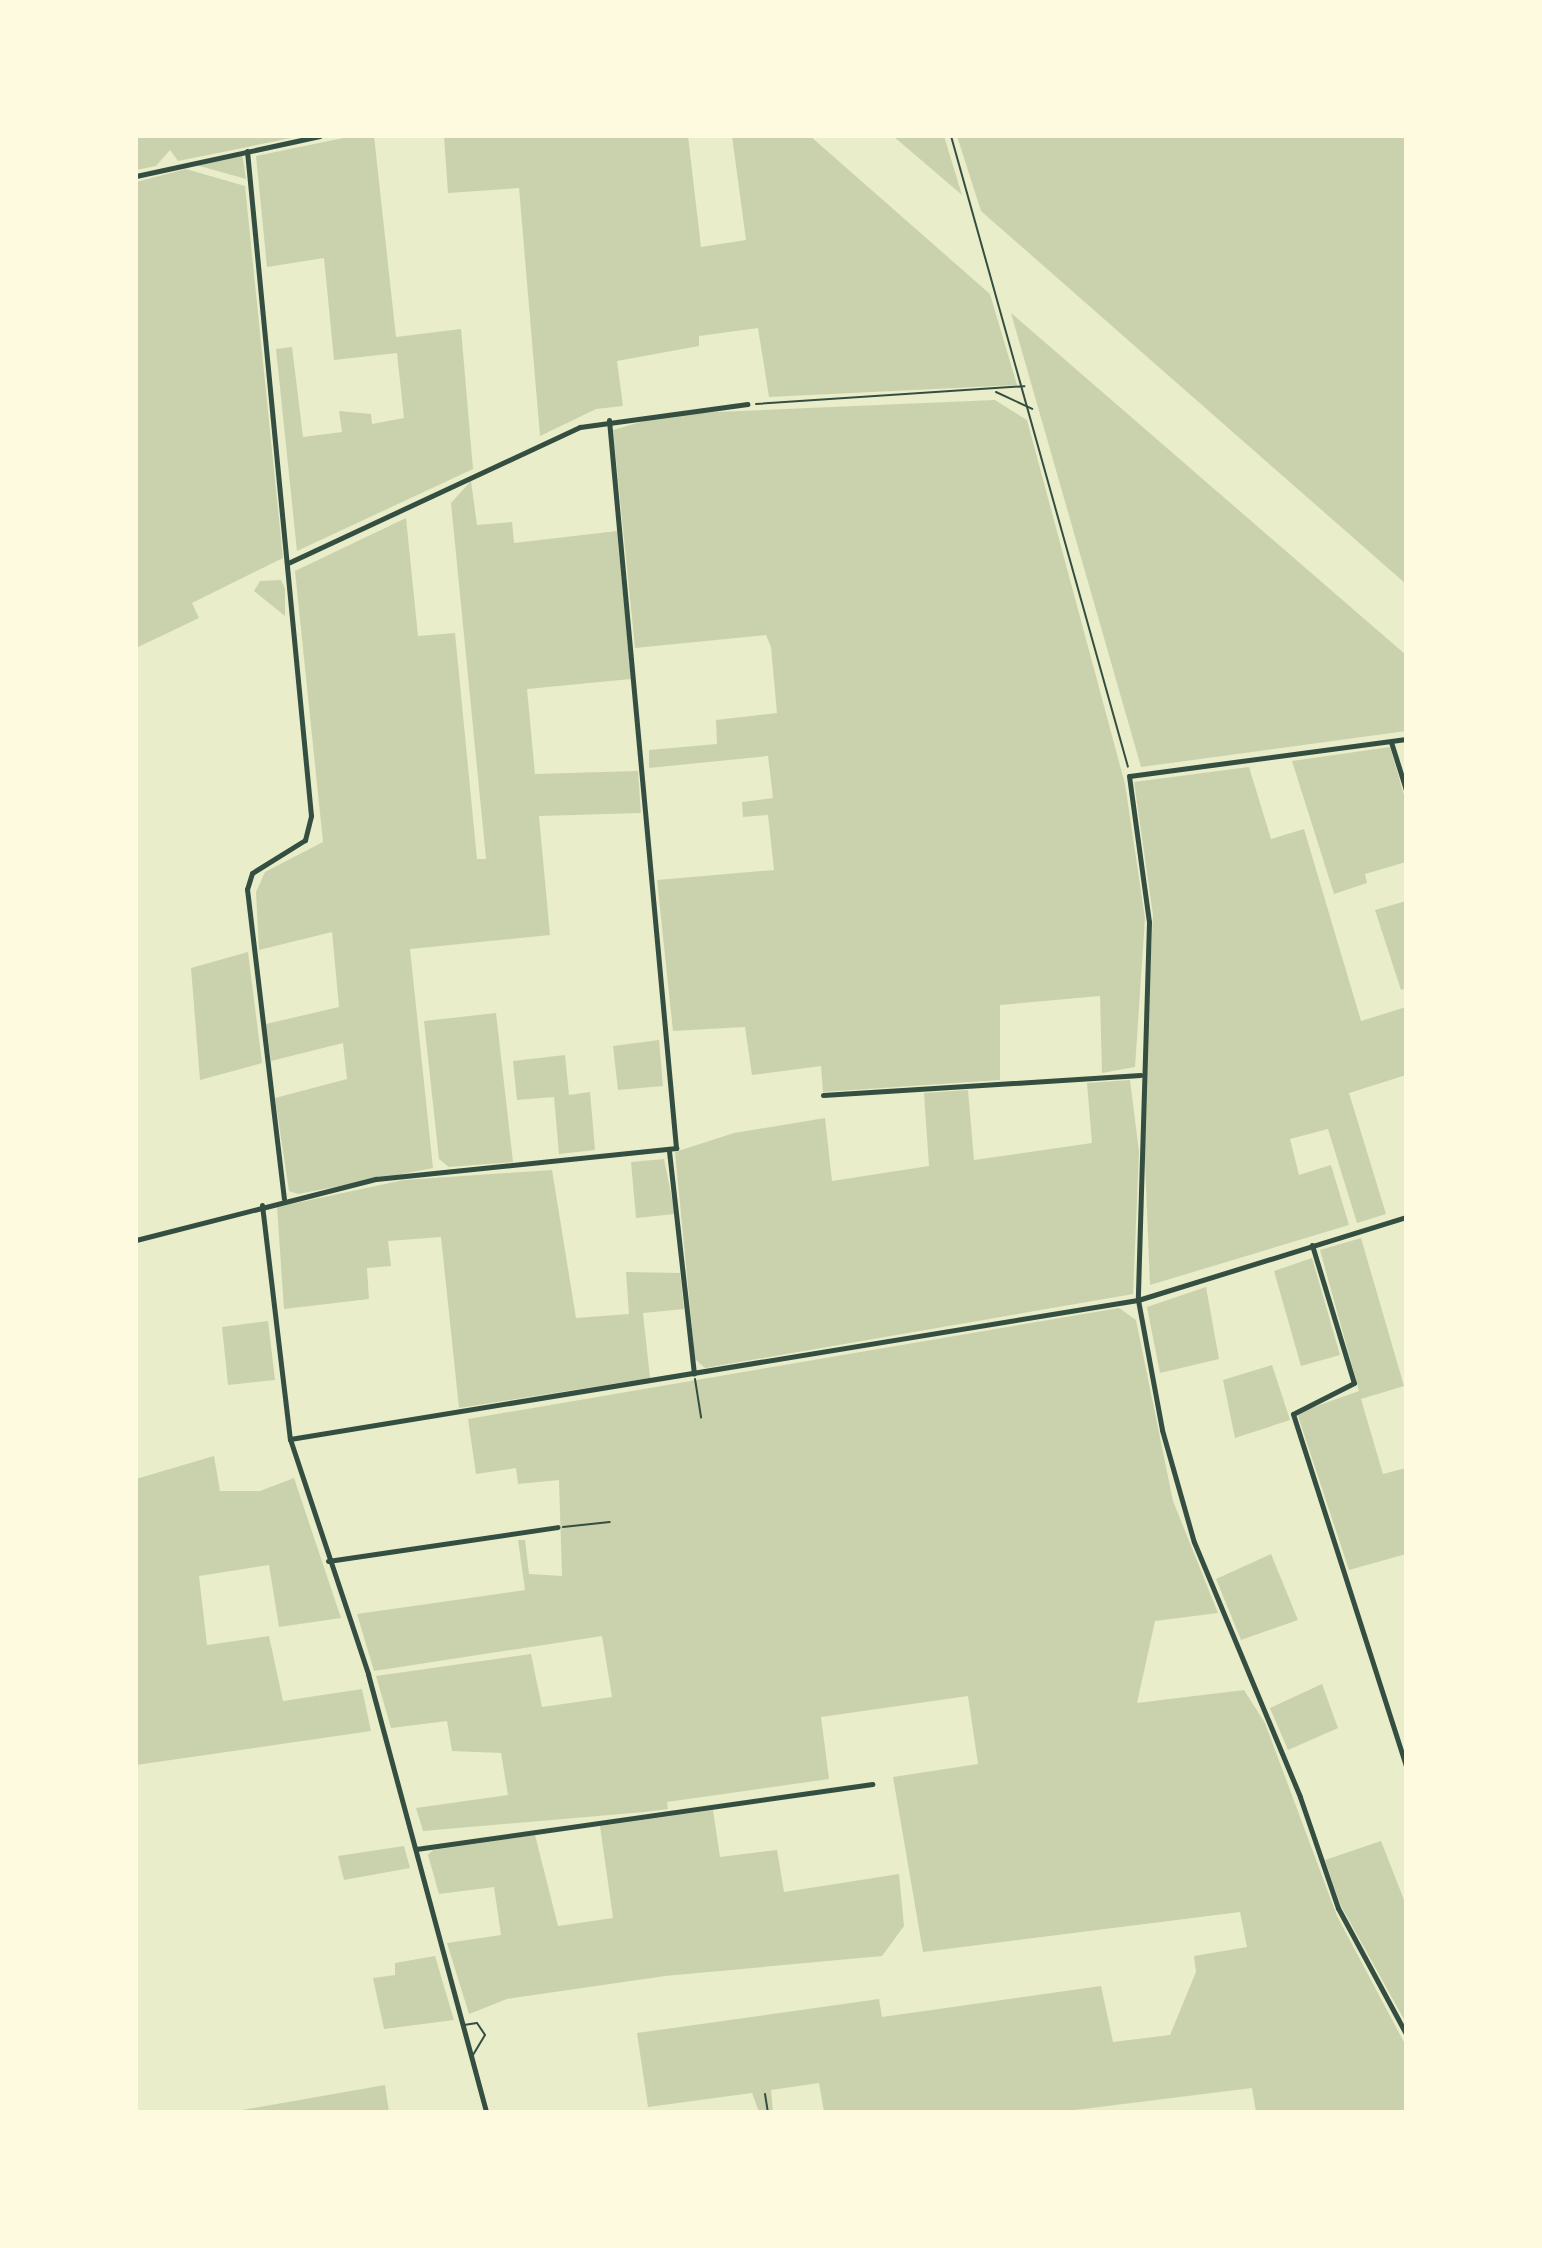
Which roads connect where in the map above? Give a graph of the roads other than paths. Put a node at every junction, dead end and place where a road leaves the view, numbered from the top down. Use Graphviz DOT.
graph roads {
  1 [pos="320,136"];
  2 [pos="247,151"];
  3 [pos="136,176"];
  4 [pos="747,404"];
  5 [pos="609,420"];
  6 [pos="288,563"];
  7 [pos="1406,739"];
  8 [pos="1391,741"];
  9 [pos="1406,790"];
  10 [pos="1140,1075"];
  11 [pos="823,1095"];
  12 [pos="669,1151"];
  13 [pos="284,1199"];
  14 [pos="262,1205"];
  15 [pos="1406,1217"];
  16 [pos="136,1240"];
  17 [pos="1312,1245"];
  18 [pos="1138,1300"];
  19 [pos="694,1374"];
  20 [pos="290,1439"];
  21 [pos="558,1527"];
  22 [pos="328,1561"];
  23 [pos="1406,1767"];
  24 [pos="872,1784"];
  25 [pos="416,1849"];
  26 [pos="463,2026"];
  27 [pos="1406,2034"];
  28 [pos="472,2058"];
  29 [pos="486,2112"];
  1 -- 2 [label="street"];
  2 -- 3 [label="street"];
  2 -- 6 [label="street"];
  4 -- 5 [label="street"];
  5 -- 6 [label="street"];
  5 -- 12 [label="street"];
  6 -- 13 [label="street"];
  7 -- 8 [label="street"];
  8 -- 9 [label="street"];
  8 -- 10 [label="street"];
  10 -- 11 [label="street"];
  10 -- 18 [label="street"];
  12 -- 13 [label="street"];
  12 -- 19 [label="street"];
  13 -- 14 [label="street"];
  14 -- 16 [label="street"];
  14 -- 20 [label="street"];
  15 -- 17 [label="street"];
  17 -- 18 [label="street"];
  17 -- 23 [label="street"];
  18 -- 19 [label="street"];
  18 -- 27 [label="street"];
  19 -- 20 [label="street"];
  20 -- 22 [label="street"];
  21 -- 22 [label="street"];
  22 -- 25 [label="street"];
  24 -- 25 [label="street"];
  25 -- 26 [label="street"];
  26 -- 28 [label="street"];
  26 -- 28 [label="lane"];
  28 -- 29 [label="street"];
}
